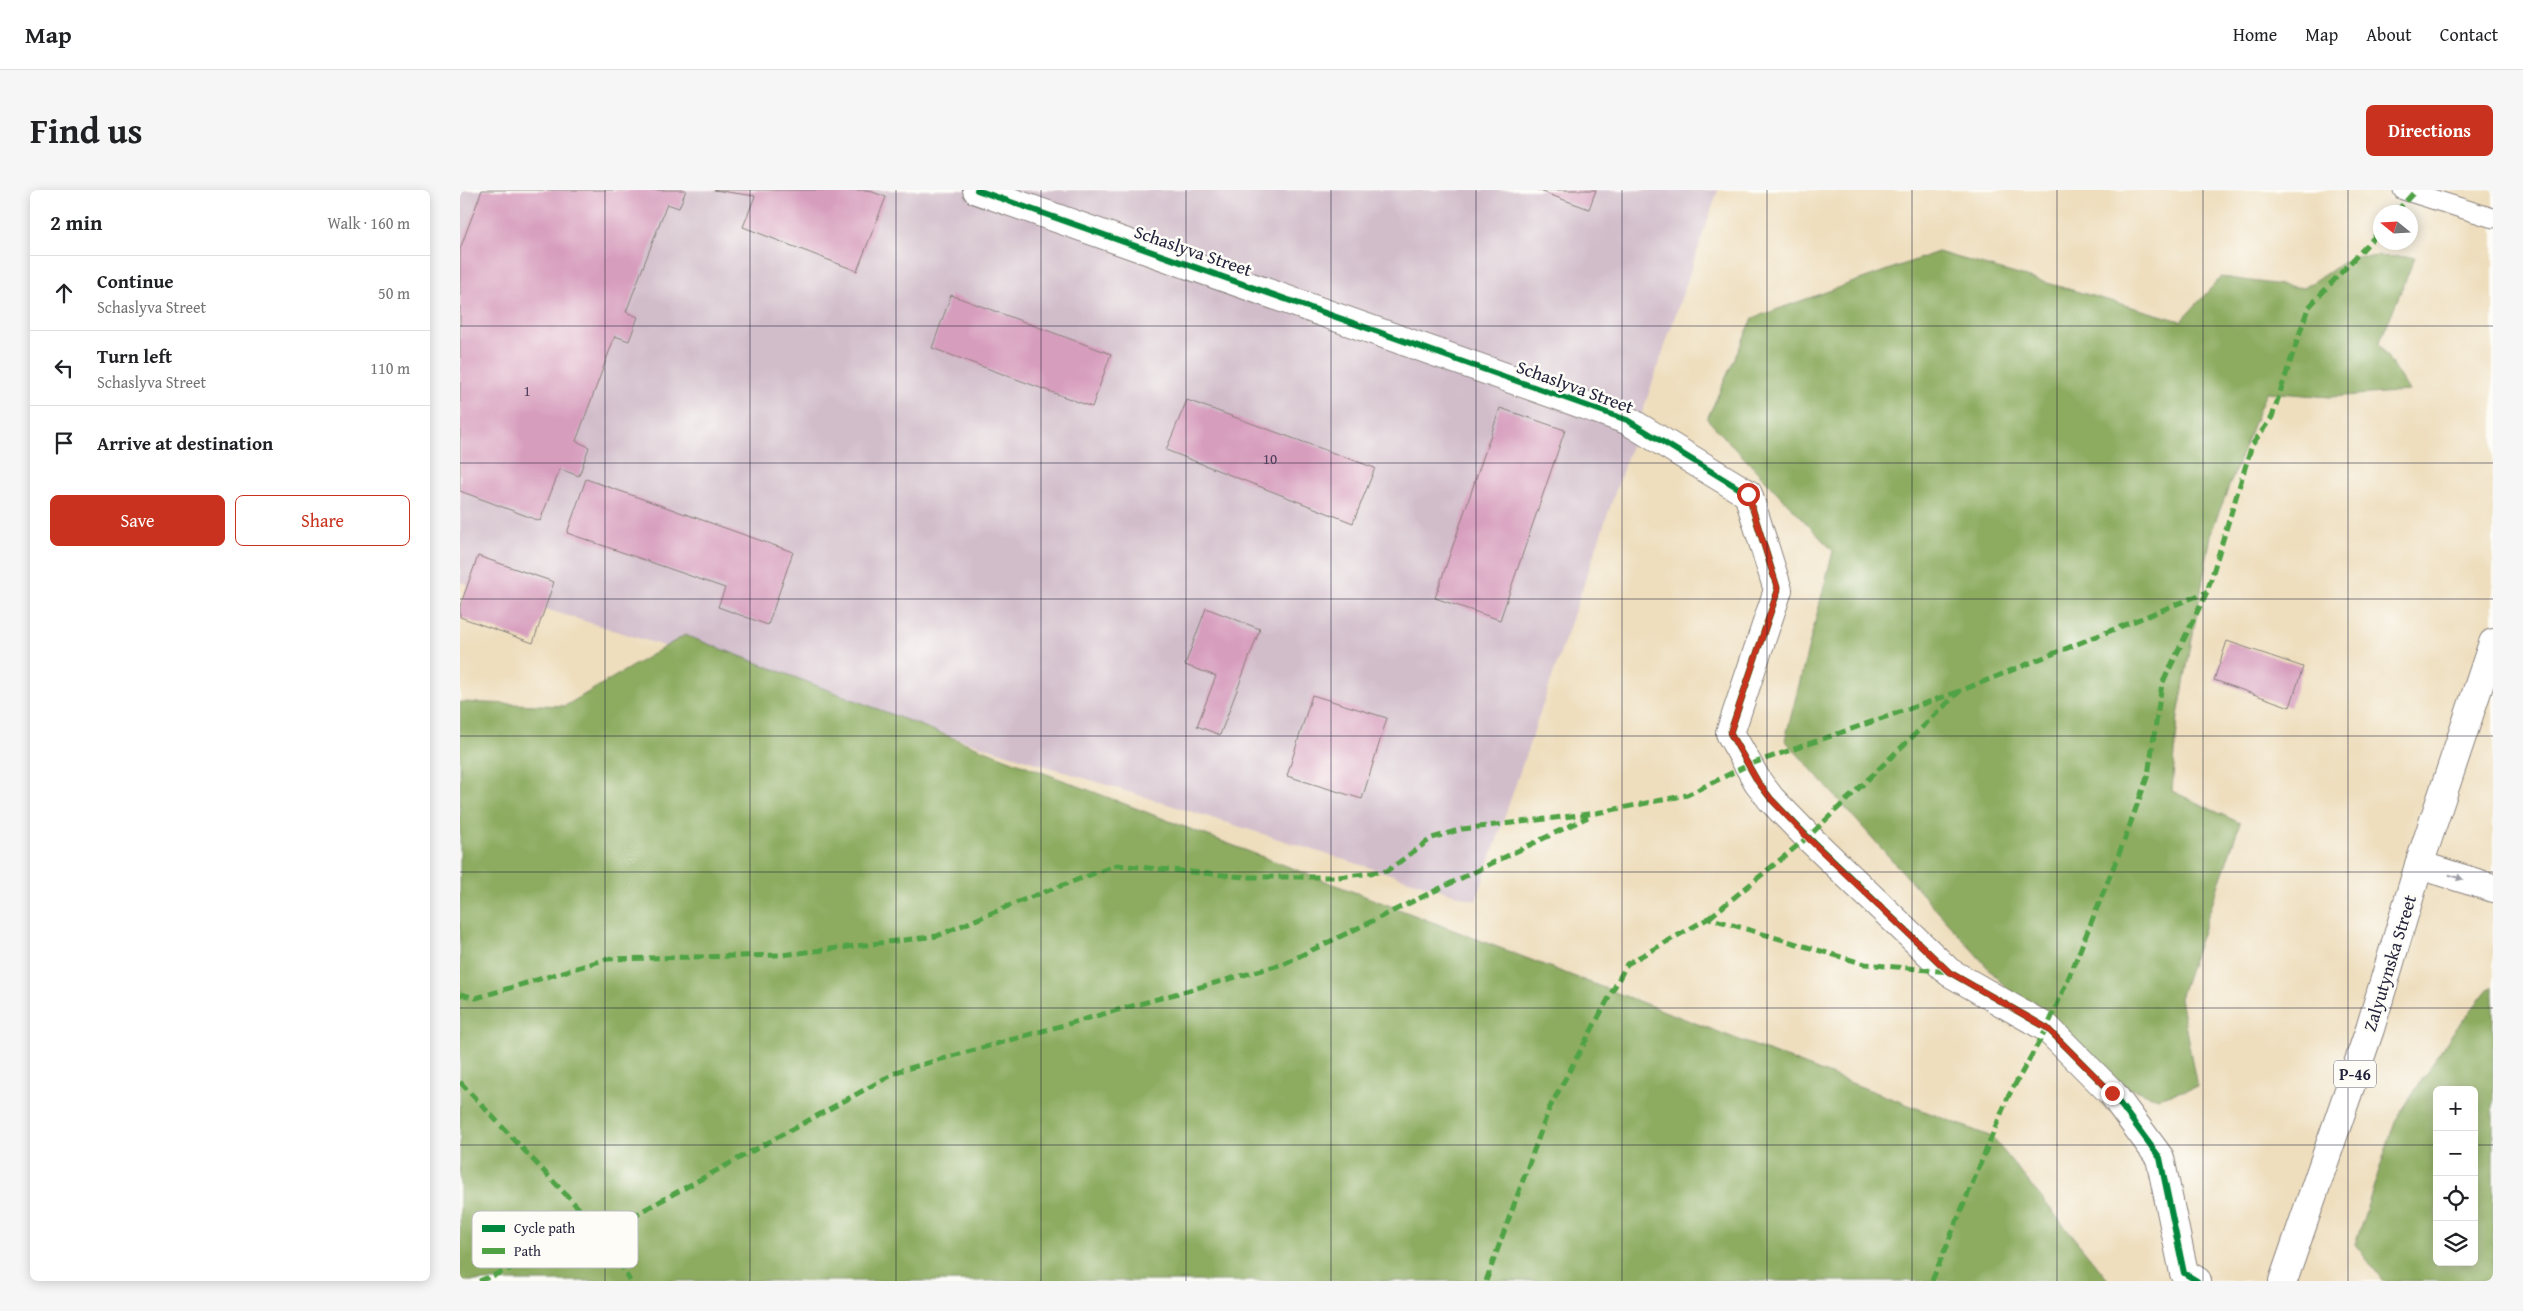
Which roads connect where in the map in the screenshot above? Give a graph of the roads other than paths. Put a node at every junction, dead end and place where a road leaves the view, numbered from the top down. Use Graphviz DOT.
graph roads {
  1 [pos="977,190"];
  2 [pos="2402,190"];
  3 [pos="2493,218"];
  4 [pos="2493,643"];
  5 [pos="2419,865"];
  6 [pos="2493,888"];
  7 [pos="2197,1281"];
  8 [pos="2283,1281"];
  1 -- 7 [label="street, Schaslyva Street"];
  2 -- 3 [label="lane"];
  4 -- 5 [label="street, Zalyutynska Street / Р-46"];
  5 -- 6 [label="street, one-way"];
  5 -- 8 [label="street, Zalyutynska Street / Р-46"];
}
